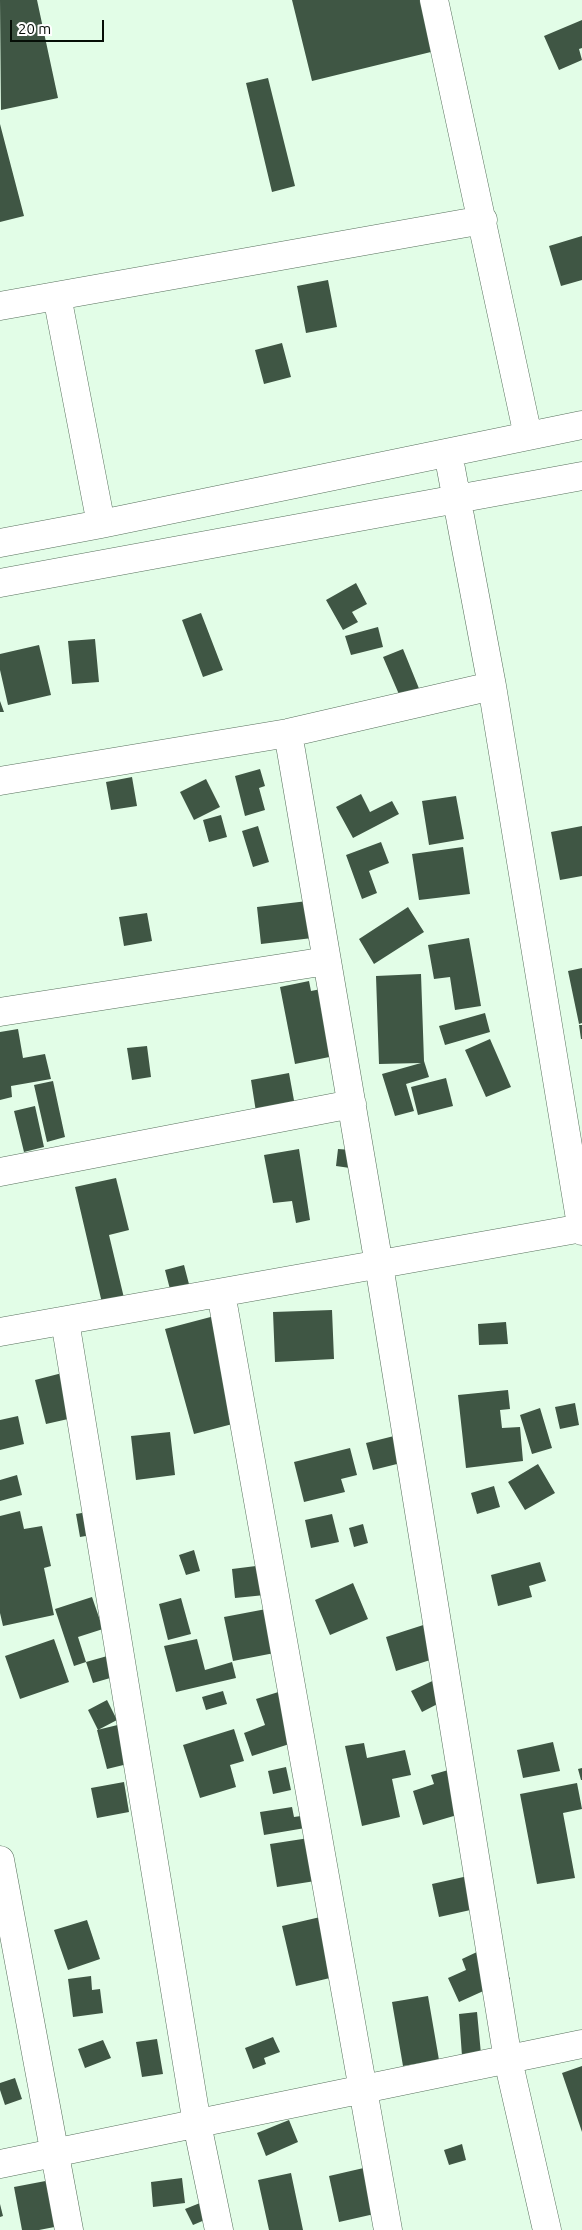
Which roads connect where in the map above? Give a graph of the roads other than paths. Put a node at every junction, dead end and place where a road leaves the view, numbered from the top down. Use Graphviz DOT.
graph roads {
  1 [pos="434,0"];
  2 [pos="483,220"];
  3 [pos="57,296"];
  4 [pos="0,306"];
  5 [pos="582,425"];
  6 [pos="528,436"];
  7 [pos="448,453"];
  8 [pos="582,476"];
  9 [pos="456,499"];
  10 [pos="101,524"];
  11 [pos="0,543"];
  12 [pos="0,583"];
  13 [pos="492,686"];
  14 [pos="288,733"];
  15 [pos="0,781"];
  16 [pos="327,961"];
  17 [pos="0,1012"];
  18 [pos="352,1104"];
  19 [pos="0,1172"];
  20 [pos="582,1229"];
  21 [pos="379,1264"];
  22 [pos="221,1293"];
  23 [pos="64,1321"];
  24 [pos="0,1332"];
  25 [pos="0,1860"];
  26 [pos="582,2044"];
  27 [pos="508,2060"];
  28 [pos="363,2089"];
  29 [pos="196,2124"];
  30 [pos="54,2153"];
  31 [pos="0,2164"];
  32 [pos="69,2230"];
  33 [pos="219,2230"];
  34 [pos="388,2230"];
  35 [pos="547,2230"];
  1 -- 2 [label="street"];
  2 -- 3 [label="street"];
  2 -- 6 [label="street"];
  3 -- 4 [label="street"];
  3 -- 10 [label="street"];
  5 -- 6 [label="street"];
  6 -- 7 [label="street"];
  7 -- 9 [label="street"];
  7 -- 10 [label="street"];
  8 -- 9 [label="street"];
  9 -- 12 [label="street"];
  9 -- 13 [label="street"];
  10 -- 11 [label="street"];
  13 -- 14 [label="street"];
  13 -- 20 [label="street"];
  14 -- 15 [label="street"];
  14 -- 16 [label="street"];
  16 -- 17 [label="street"];
  16 -- 18 [label="street"];
  18 -- 19 [label="street"];
  18 -- 21 [label="street"];
  20 -- 21 [label="street"];
  21 -- 22 [label="street"];
  21 -- 27 [label="street"];
  22 -- 23 [label="street"];
  22 -- 28 [label="street"];
  23 -- 24 [label="street"];
  23 -- 29 [label="street"];
  25 -- 30 [label="street"];
  26 -- 27 [label="street"];
  27 -- 28 [label="street"];
  27 -- 35 [label="street"];
  28 -- 29 [label="street"];
  28 -- 34 [label="street"];
  29 -- 30 [label="street"];
  29 -- 33 [label="street"];
  30 -- 31 [label="street"];
  30 -- 32 [label="street"];
}
